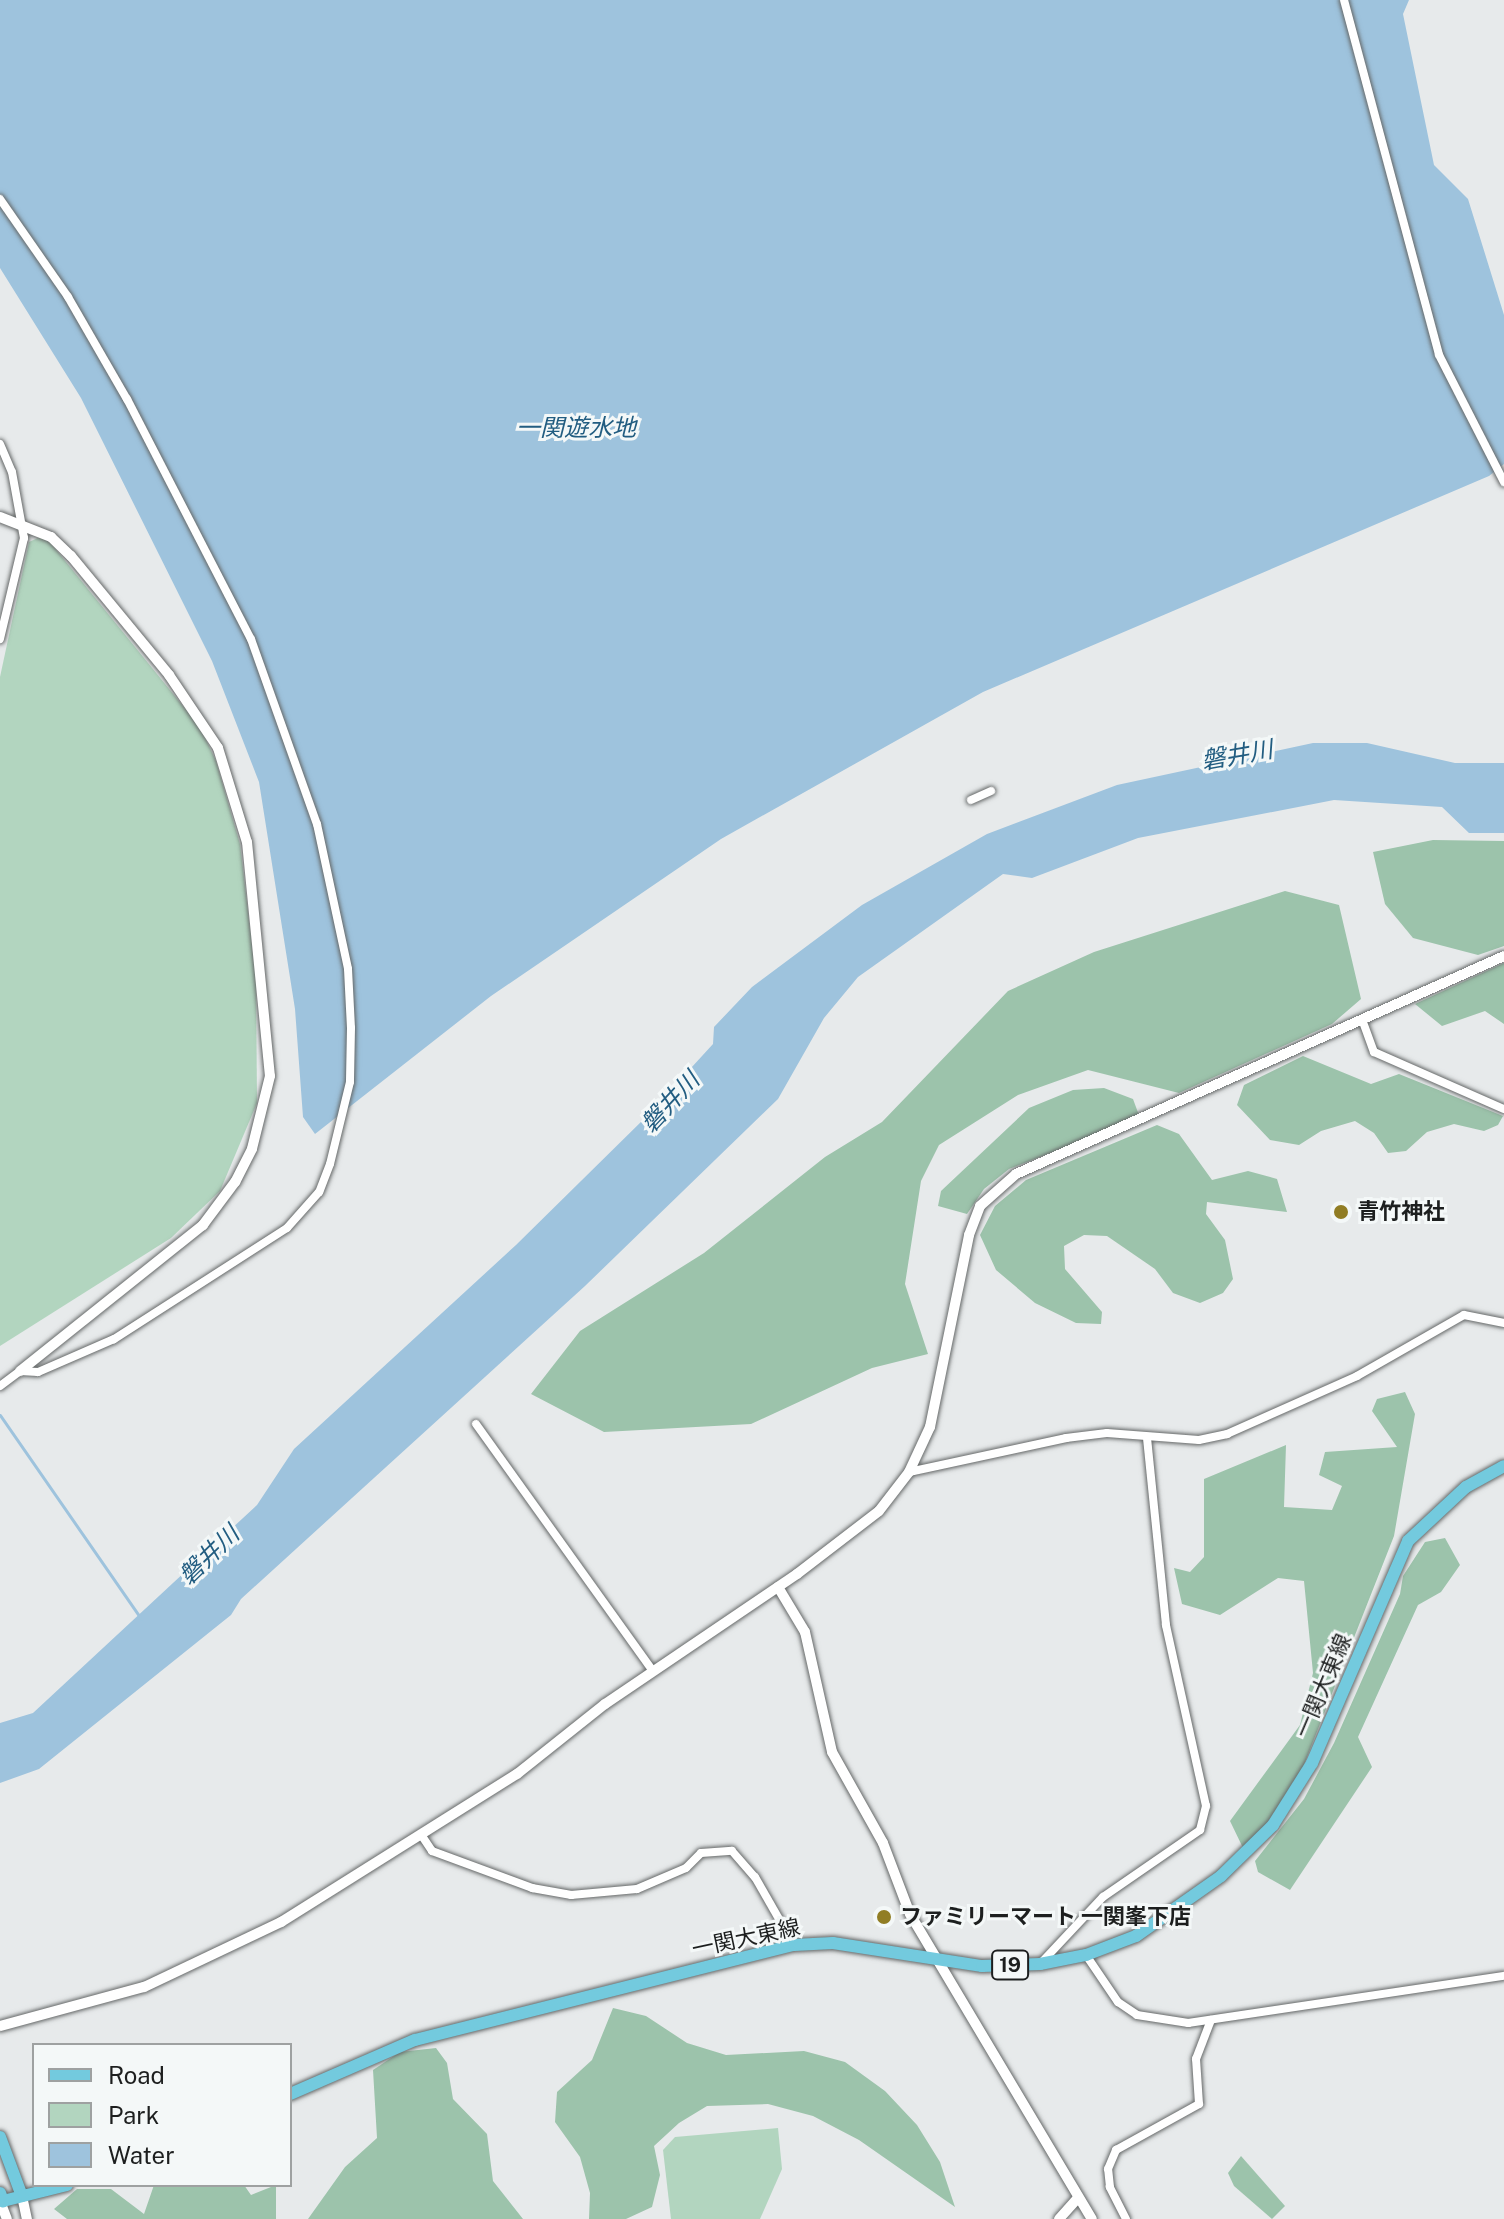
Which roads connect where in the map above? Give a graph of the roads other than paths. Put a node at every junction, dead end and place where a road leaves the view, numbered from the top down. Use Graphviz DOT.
graph roads {
  1 [pos="1344,0"];
  2 [pos="0,199"];
  3 [pos="0,444"];
  4 [pos="1504,482"];
  5 [pos="3,518"];
  6 [pos="22,523"];
  7 [pos="0,639"];
  8 [pos="991,791"];
  9 [pos="971,800"];
  10 [pos="1504,956"];
  11 [pos="1363,1022"];
  12 [pos="1504,1109"];
  13 [pos="1504,1323"];
  14 [pos="20,1371"];
  15 [pos="0,1386"];
  16 [pos="476,1424"];
  17 [pos="1147,1439"];
  18 [pos="1504,1466"];
  19 [pos="909,1472"];
  20 [pos="778,1587"];
  21 [pos="653,1671"];
  22 [pos="422,1836"];
  23 [pos="794,1945"];
  24 [pos="1086,1955"];
  25 [pos="940,1962"];
  26 [pos="1040,1964"];
  27 [pos="1504,1976"];
  28 [pos="1211,2020"];
  29 [pos="0,2026"];
  30 [pos="292,2093"];
  31 [pos="0,2137"];
  32 [pos="59,2187"];
  33 [pos="22,2196"];
  34 [pos="1,2199"];
  35 [pos="1077,2199"];
  36 [pos="7,2219"];
  37 [pos="27,2219"];
  38 [pos="1059,2219"];
  39 [pos="1092,2219"];
  40 [pos="1126,2219"];
  1 -- 4 [label="street"];
  2 -- 14 [label="street"];
  3 -- 6 [label="street"];
  5 -- 6 [label="street"];
  6 -- 7 [label="street"];
  6 -- 14 [label="street"];
  8 -- 9 [label="street"];
  10 -- 11 [label="street"];
  11 -- 12 [label="street"];
  11 -- 19 [label="street"];
  13 -- 17 [label="street"];
  14 -- 15 [label="street"];
  16 -- 21 [label="street"];
  17 -- 19 [label="street"];
  17 -- 26 [label="street"];
  18 -- 24 [label="main road, 一関大東線 / 19"];
  19 -- 20 [label="street"];
  20 -- 21 [label="street"];
  20 -- 25 [label="street"];
  21 -- 22 [label="street"];
  22 -- 23 [label="street"];
  22 -- 29 [label="street"];
  23 -- 25 [label="main road, 一関大東線 / 19"];
  23 -- 30 [label="main road, 一関大東線 / 19"];
  24 -- 26 [label="main road, 一関大東線 / 19"];
  24 -- 28 [label="street"];
  25 -- 26 [label="main road, 一関大東線 / 19"];
  25 -- 35 [label="street"];
  27 -- 28 [label="street"];
  28 -- 40 [label="street"];
  31 -- 33 [label="main road"];
  32 -- 33 [label="main road"];
  33 -- 34 [label="main road"];
  33 -- 37 [label="street"];
  34 -- 36 [label="street"];
  35 -- 38 [label="street"];
  35 -- 39 [label="street"];
}
